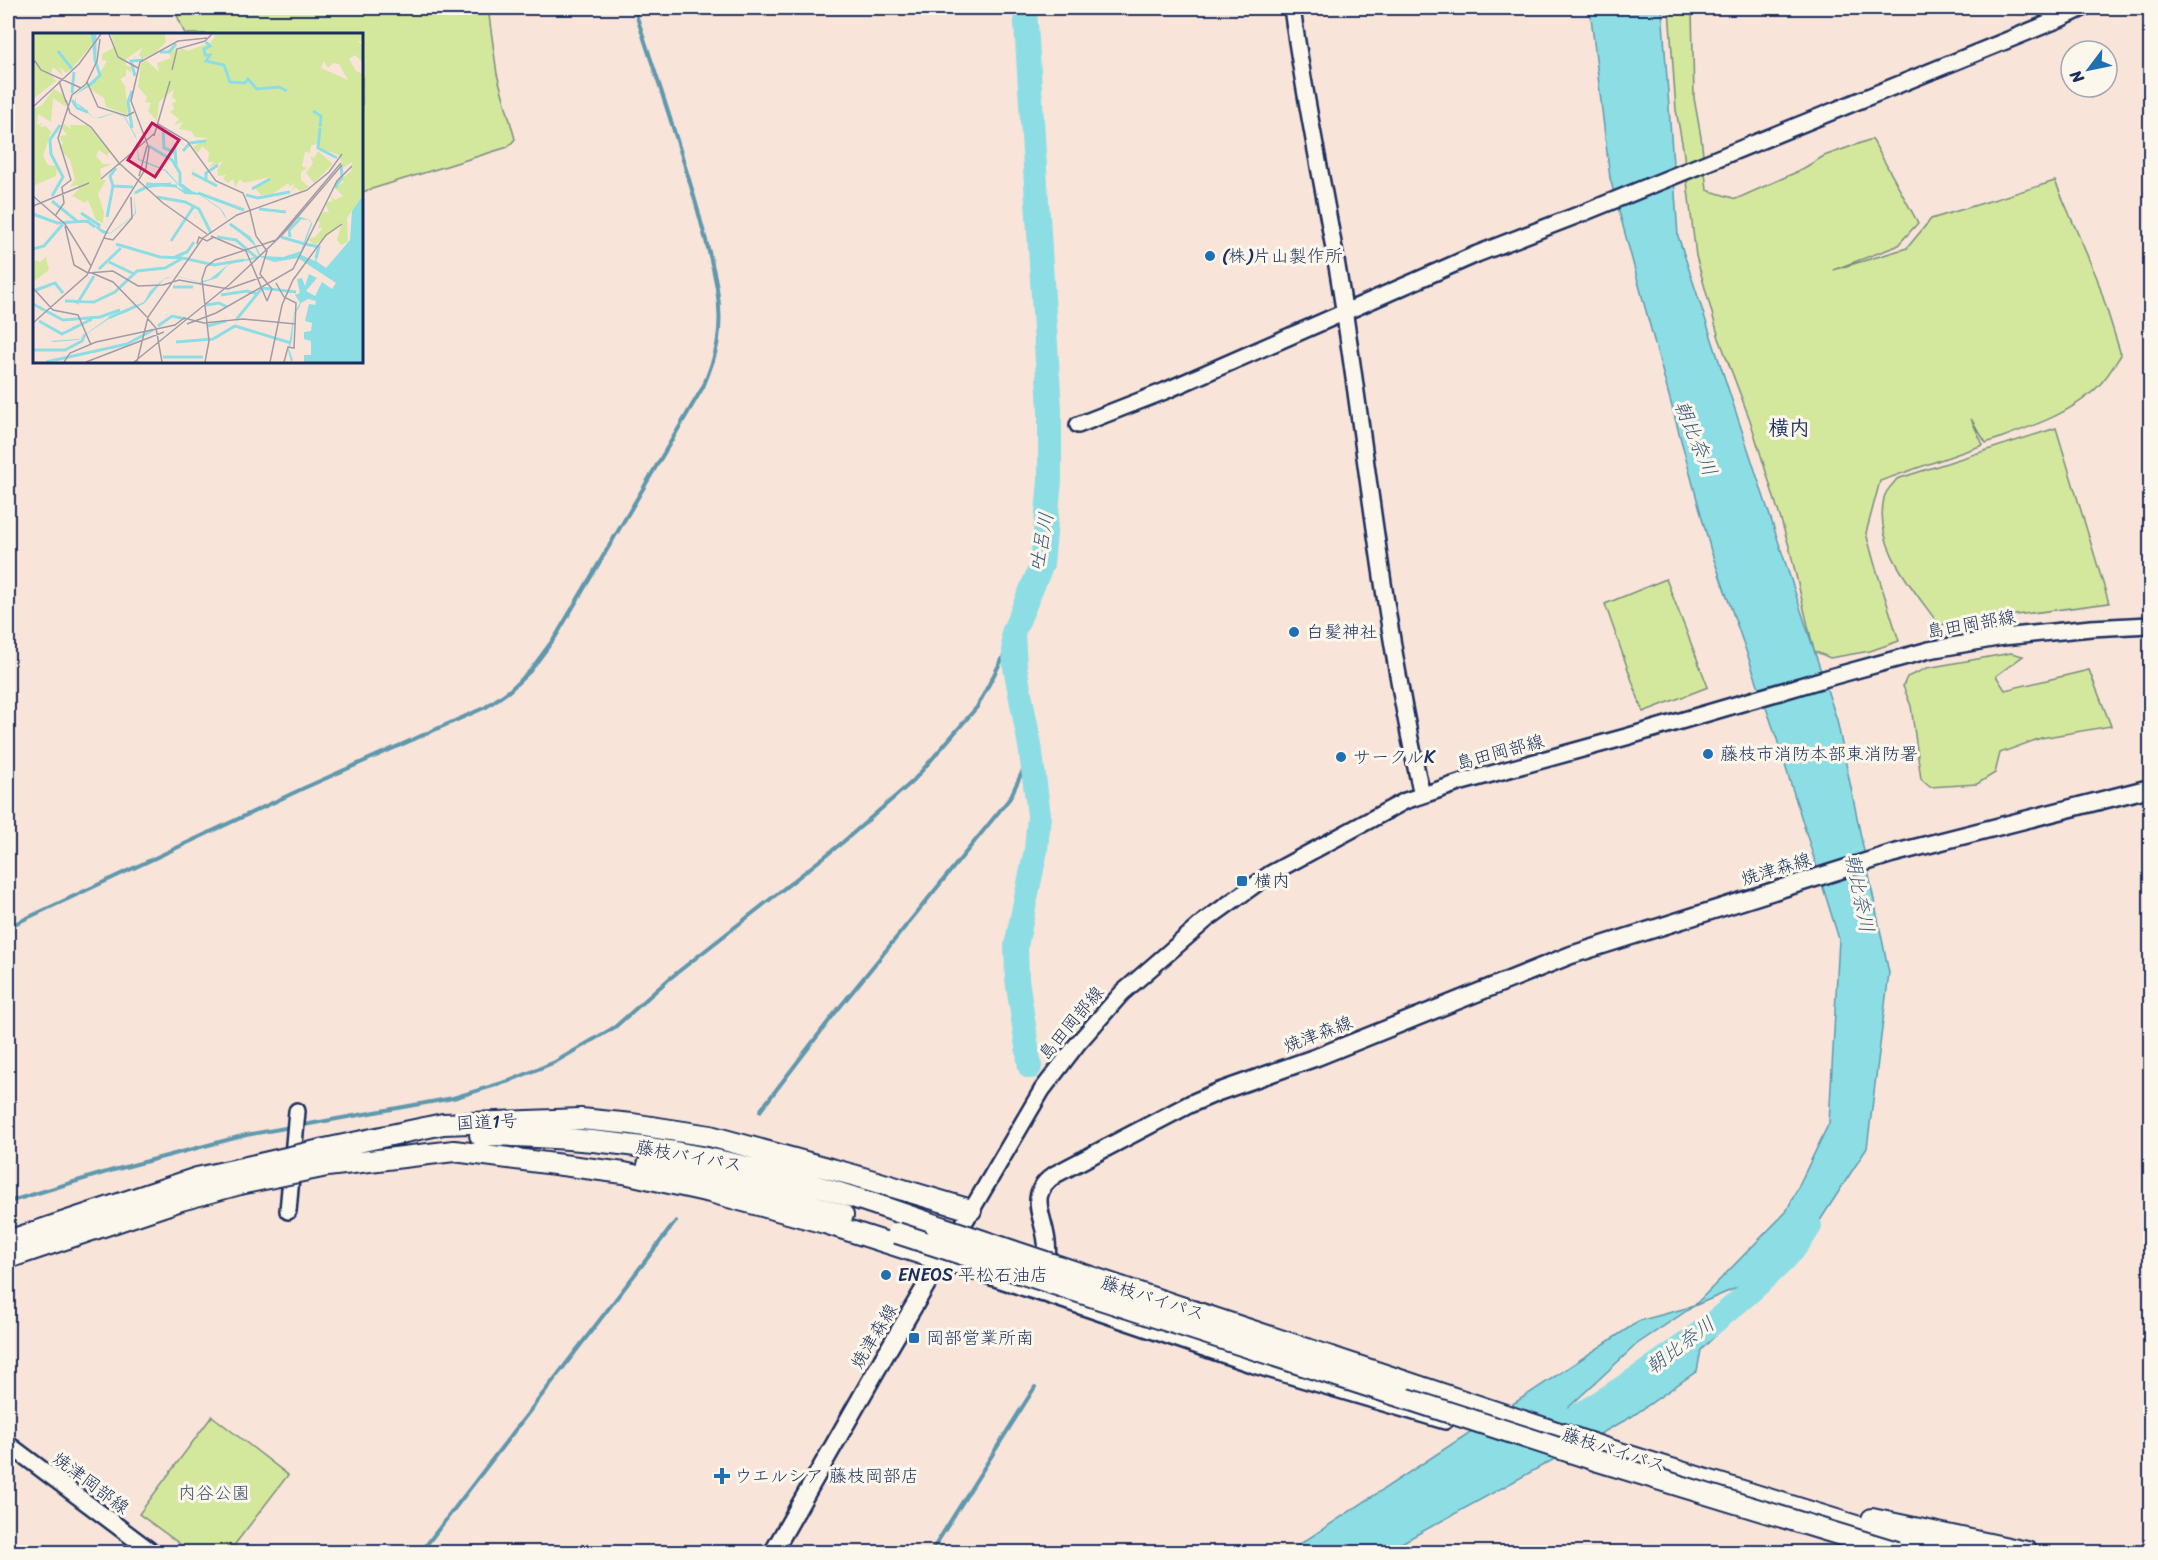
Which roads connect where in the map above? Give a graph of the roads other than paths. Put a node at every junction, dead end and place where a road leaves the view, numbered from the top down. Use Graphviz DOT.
graph roads {
  1 [pos="1292,8"];
  2 [pos="2044,8"];
  3 [pos="2073,12"];
  4 [pos="1345,313"];
  5 [pos="1078,425"];
  6 [pos="2151,625"];
  7 [pos="2151,788"];
  8 [pos="1422,795"];
  9 [pos="297,1111"];
  10 [pos="349,1145"];
  11 [pos="454,1151"];
  12 [pos="326,1158"];
  13 [pos="239,1177"];
  14 [pos="971,1210"];
  15 [pos="288,1211"];
  16 [pos="8,1240"];
  17 [pos="8,1258"];
  18 [pos="941,1260"];
  19 [pos="1042,1293"];
  20 [pos="8,1444"];
  21 [pos="1744,1491"];
  22 [pos="1867,1548"];
  23 [pos="152,1552"];
  24 [pos="773,1552"];
  25 [pos="1891,1552"];
  26 [pos="1897,1552"];
  27 [pos="1940,1552"];
  28 [pos="2027,1552"];
  1 -- 4 [label="street"];
  2 -- 3 [label="street"];
  3 -- 4 [label="street"];
  4 -- 5 [label="street"];
  4 -- 8 [label="street"];
  6 -- 8 [label="street, 島田岡部線"];
  7 -- 19 [label="main road, 焼津森線"];
  8 -- 14 [label="street, 島田岡部線"];
  9 -- 15 [label="street"];
  10 -- 12 [label="highway, 国道1号"];
  10 -- 14 [label="highway, 国道1号"];
  10 -- 21 [label="highway, 藤枝バイパス, bridge"];
  11 -- 12 [label="highway, 国道1号"];
  11 -- 18 [label="highway, 国道1号"];
  11 -- 22 [label="highway, 藤枝バイパス, bridge"];
  12 -- 13 [label="highway, 国道1号, bridge"];
  13 -- 16 [label="highway, 国道1号"];
  13 -- 17 [label="highway, 国道1号"];
  14 -- 18 [label="street, 島田岡部線"];
  18 -- 19 [label="main road"];
  18 -- 24 [label="main road, 焼津森線"];
  19 -- 22 [label="street, bridge"];
  20 -- 23 [label="street, 焼津岡部線"];
  21 -- 27 [label="highway, 藤枝バイパス"];
  21 -- 28 [label="highway"];
  22 -- 25 [label="highway, bridge"];
  22 -- 26 [label="highway, 藤枝バイパス, bridge"];
}
